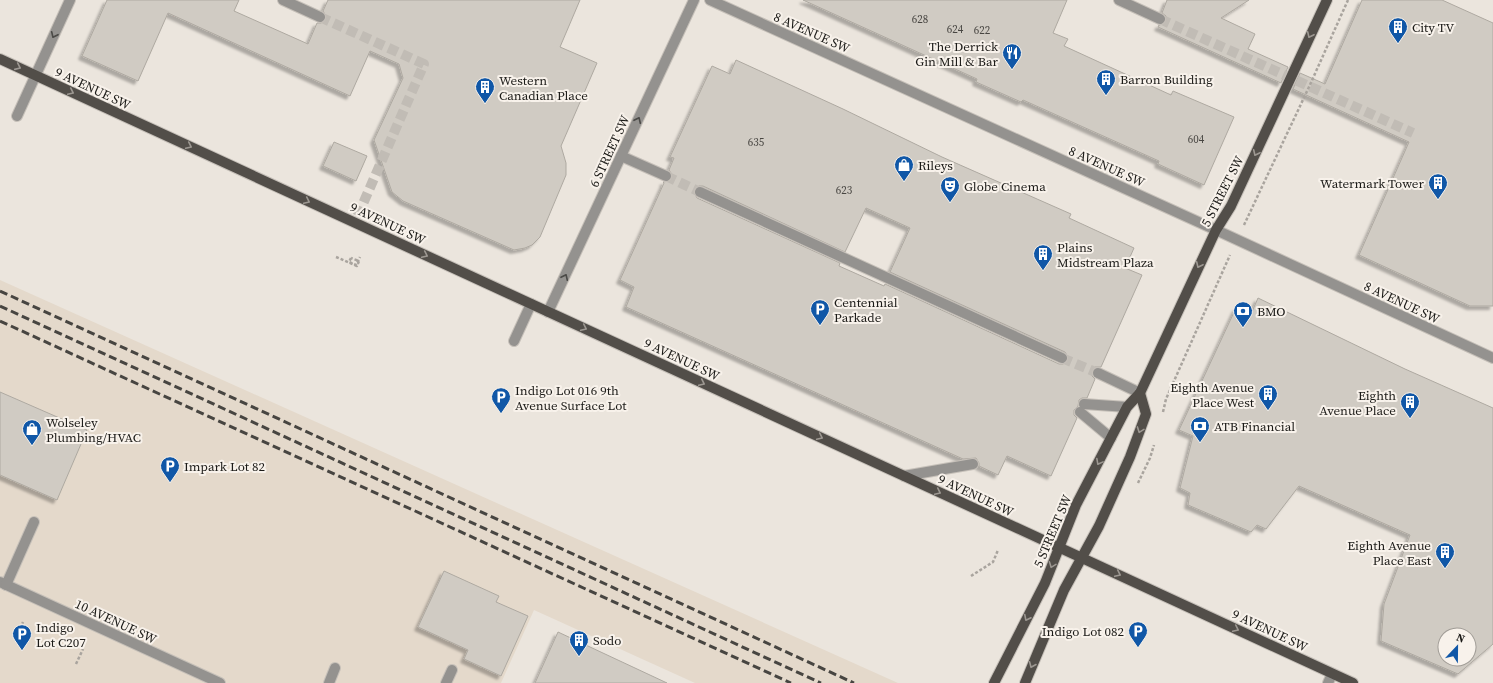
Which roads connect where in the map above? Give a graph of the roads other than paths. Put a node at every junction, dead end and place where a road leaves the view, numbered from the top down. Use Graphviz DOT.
graph roads {
  1 [pos="70,0"];
  2 [pos="283,0"];
  3 [pos="694,0"];
  4 [pos="710,0"];
  5 [pos="1119,0"];
  6 [pos="1327,0"];
  7 [pos="320,17"];
  8 [pos="1160,19"];
  9 [pos="0,59"];
  10 [pos="36,75"];
  11 [pos="17,116"];
  12 [pos="622,156"];
  13 [pos="666,176"];
  14 [pos="700,192"];
  15 [pos="1216,230"];
  16 [pos="531,304"];
  17 [pos="548,312"];
  18 [pos="514,341"];
  19 [pos="1062,358"];
  20 [pos="1493,358"];
  21 [pos="1098,373"];
  22 [pos="1140,393"];
  23 [pos="1127,407"];
  24 [pos="1111,438"];
  25 [pos="970,464"];
  26 [pos="904,476"];
  27 [pos="34,522"];
  28 [pos="1058,547"];
  29 [pos="1082,558"];
  30 [pos="3,583"];
  31 [pos="335,668"];
  32 [pos="452,670"];
  33 [pos="1330,678"];
  34 [pos="220,683"];
  35 [pos="329,683"];
  36 [pos="446,683"];
  37 [pos="994,683"];
  38 [pos="1025,683"];
  39 [pos="1353,683"];
  1 -- 10 [label="street, one-way"];
  2 -- 7 [label="street"];
  12 -- 3 [label="street, 6 STREET SW, one-way"];
  4 -- 15 [label="street, 8 AVENUE SW"];
  5 -- 8 [label="street"];
  6 -- 15 [label="main road, 5 STREET SW, one-way"];
  9 -- 10 [label="main road, 9 AVENUE SW, one-way"];
  10 -- 11 [label="street"];
  10 -- 16 [label="main road, 9 AVENUE SW, one-way"];
  12 -- 13 [label="street"];
  17 -- 12 [label="street, 6 STREET SW, one-way"];
  14 -- 19 [label="street"];
  15 -- 20 [label="street, 8 AVENUE SW"];
  15 -- 22 [label="main road, 5 STREET SW, one-way"];
  16 -- 17 [label="main road, 9 AVENUE SW"];
  16 -- 18 [label="street"];
  17 -- 26 [label="main road, 9 AVENUE SW, one-way"];
  21 -- 22 [label="street"];
  22 -- 23 [label="main road, 5 STREET SW"];
  22 -- 29 [label="main road, one-way"];
  23 -- 24 [label="main road, 5 STREET SW"];
  23 -- 24 [label="street"];
  24 -- 28 [label="main road, 5 STREET SW, one-way"];
  25 -- 26 [label="street"];
  26 -- 28 [label="main road, 9 AVENUE SW, one-way"];
  27 -- 30 [label="street"];
  28 -- 29 [label="main road, 9 AVENUE SW"];
  28 -- 37 [label="main road, 5 STREET SW, one-way"];
  29 -- 33 [label="main road, 9 AVENUE SW, one-way"];
  29 -- 38 [label="main road, one-way"];
  30 -- 34 [label="street, 10 AVENUE SW"];
  31 -- 35 [label="street"];
  32 -- 36 [label="street"];
  33 -- 39 [label="main road, 9 AVENUE SW"];
}
